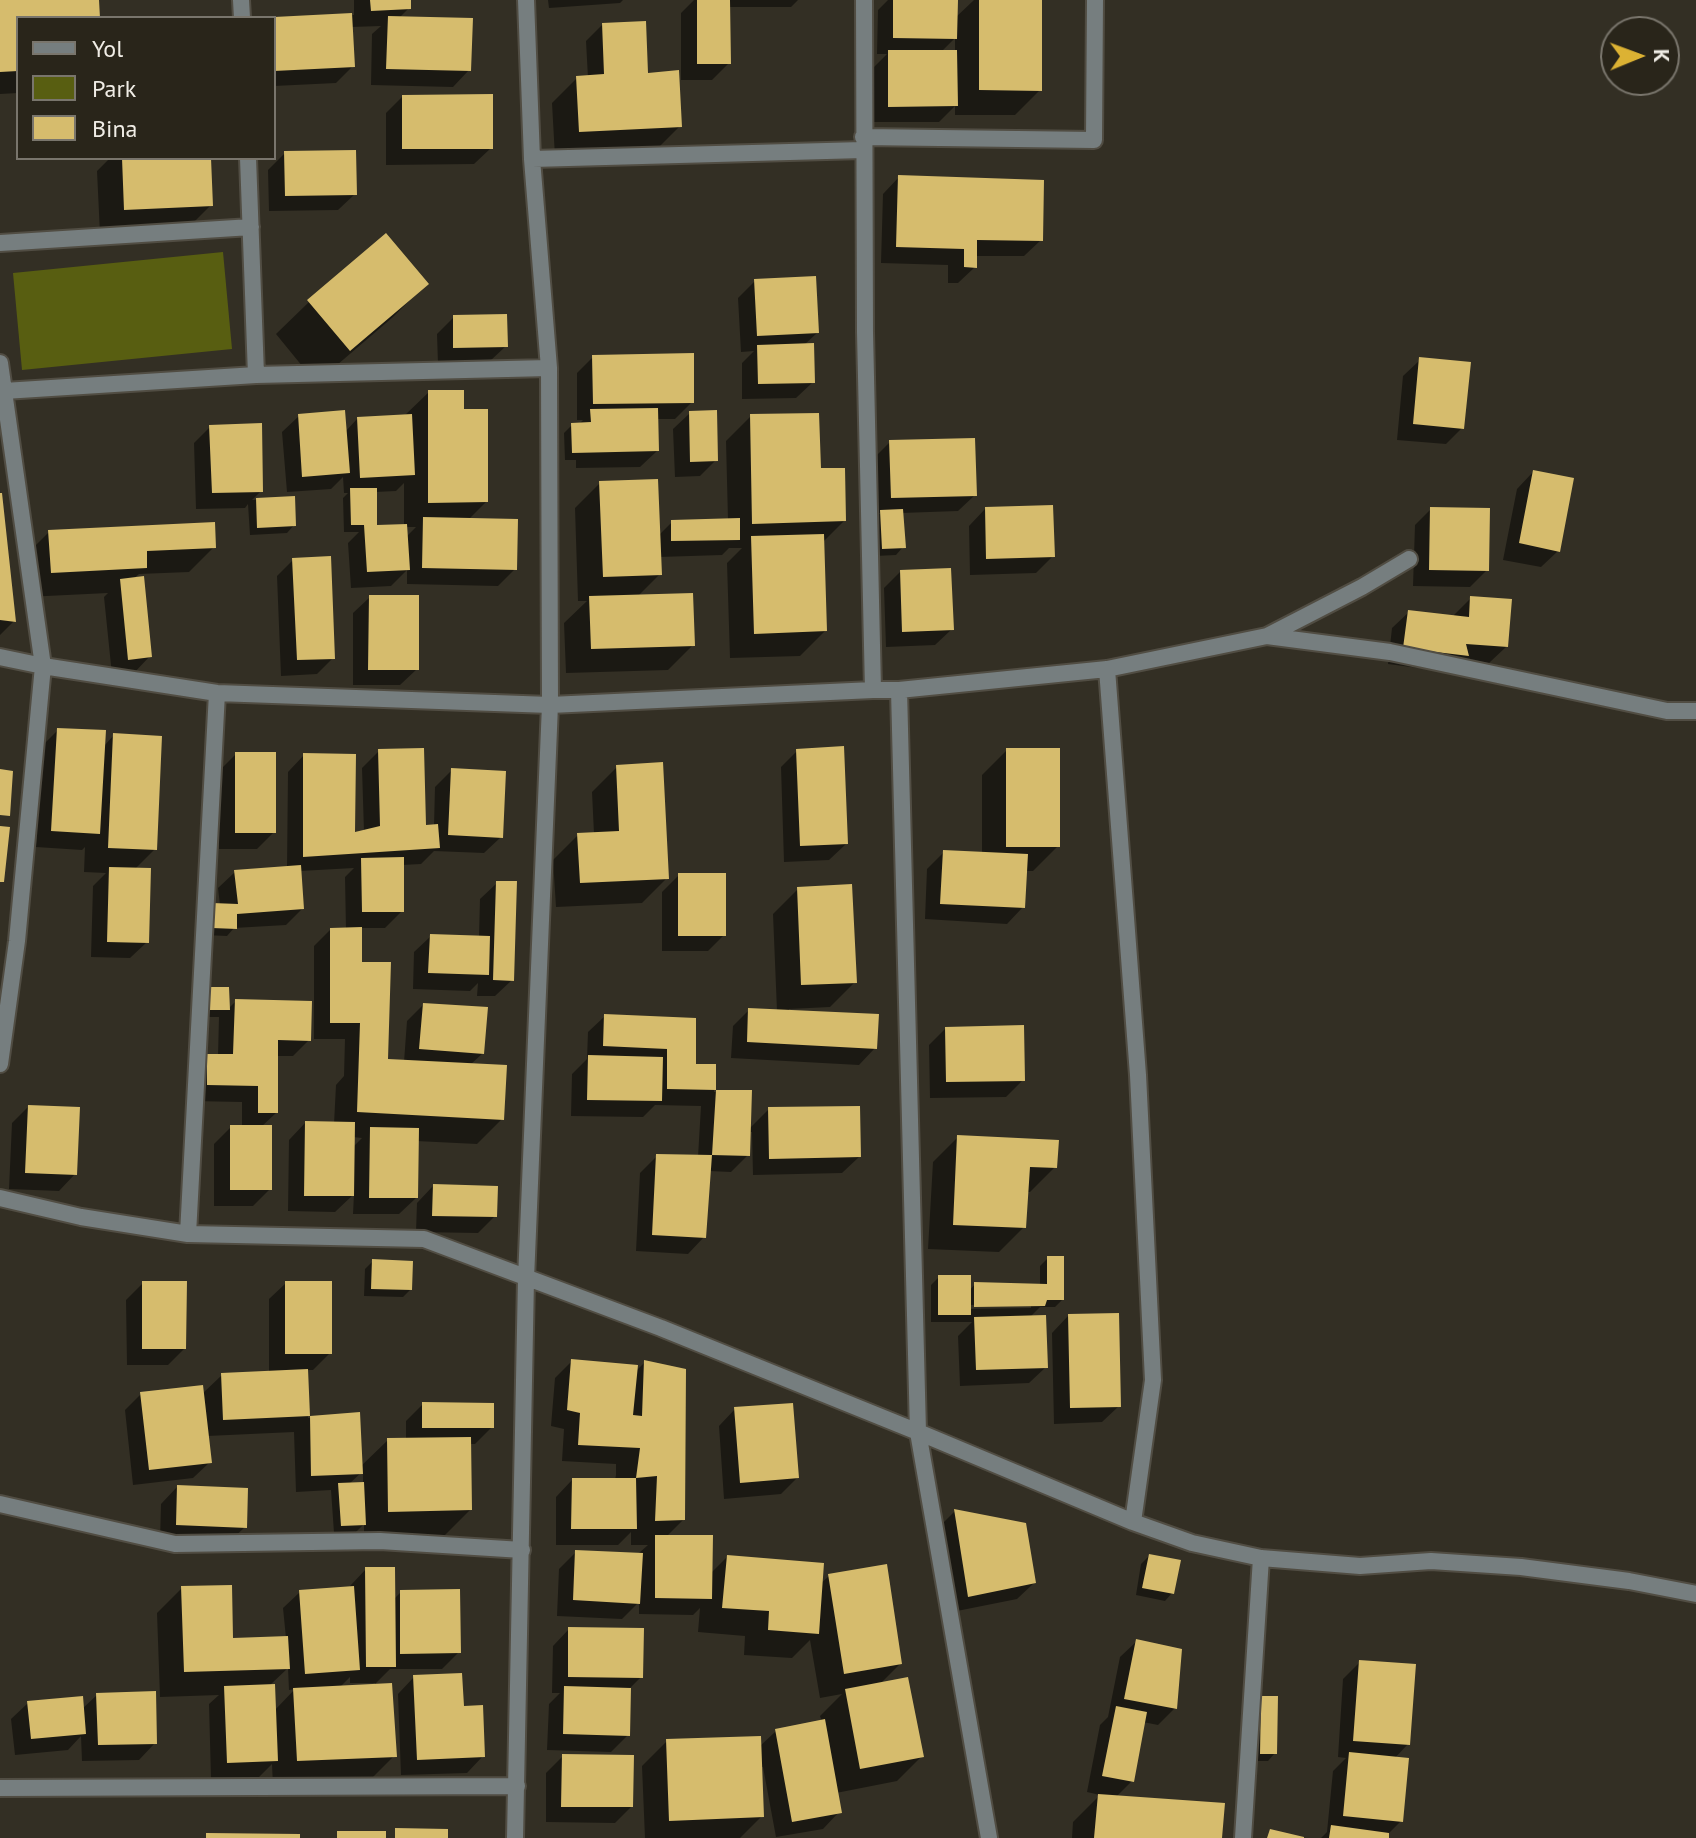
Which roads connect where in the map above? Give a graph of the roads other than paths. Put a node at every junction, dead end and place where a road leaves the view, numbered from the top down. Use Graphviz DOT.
graph roads {
  1 [pos="526,0"];
  2 [pos="864,0"];
  3 [pos="1095,0"];
  4 [pos="863,144"];
  5 [pos="532,159"];
  6 [pos="248,160"];
  7 [pos="251,227"];
  8 [pos="0,243"];
  9 [pos="0,363"];
  10 [pos="549,368"];
  11 [pos="256,375"];
  12 [pos="4,391"];
  13 [pos="1409,559"];
  14 [pos="1267,636"];
  15 [pos="0,657"];
  16 [pos="43,666"];
  17 [pos="1107,669"];
  18 [pos="873,690"];
  19 [pos="899,690"];
  20 [pos="217,693"];
  21 [pos="550,705"];
  22 [pos="1696,711"];
  23 [pos="0,1064"];
  24 [pos="0,1198"];
  25 [pos="188,1234"];
  26 [pos="526,1279"];
  27 [pos="918,1432"];
  28 [pos="0,1504"];
  29 [pos="1133,1522"];
  30 [pos="522,1550"];
  31 [pos="1261,1558"];
  32 [pos="1696,1594"];
  33 [pos="517,1786"];
  34 [pos="0,1788"];
  35 [pos="515,1838"];
  36 [pos="989,1838"];
  37 [pos="1243,1838"];
  1 -- 5 [label="street"];
  2 -- 4 [label="street"];
  3 -- 4 [label="street"];
  4 -- 5 [label="street"];
  4 -- 18 [label="street"];
  5 -- 10 [label="street"];
  6 -- 7 [label="street"];
  7 -- 8 [label="street"];
  7 -- 11 [label="street"];
  9 -- 12 [label="street"];
  10 -- 11 [label="street"];
  10 -- 21 [label="street"];
  11 -- 12 [label="street"];
  12 -- 16 [label="street"];
  13 -- 14 [label="street"];
  14 -- 17 [label="street"];
  14 -- 22 [label="street"];
  15 -- 16 [label="street"];
  16 -- 20 [label="street"];
  16 -- 23 [label="street"];
  17 -- 19 [label="street"];
  17 -- 29 [label="street"];
  18 -- 19 [label="street"];
  18 -- 21 [label="street"];
  19 -- 27 [label="street"];
  20 -- 21 [label="street"];
  20 -- 25 [label="street"];
  21 -- 26 [label="street"];
  24 -- 25 [label="street"];
  25 -- 26 [label="street"];
  26 -- 27 [label="street"];
  26 -- 30 [label="street"];
  27 -- 29 [label="street"];
  27 -- 36 [label="street"];
  28 -- 30 [label="street"];
  29 -- 31 [label="street"];
  30 -- 33 [label="street"];
  31 -- 32 [label="street"];
  31 -- 37 [label="street"];
  33 -- 34 [label="street"];
  33 -- 35 [label="street"];
}
